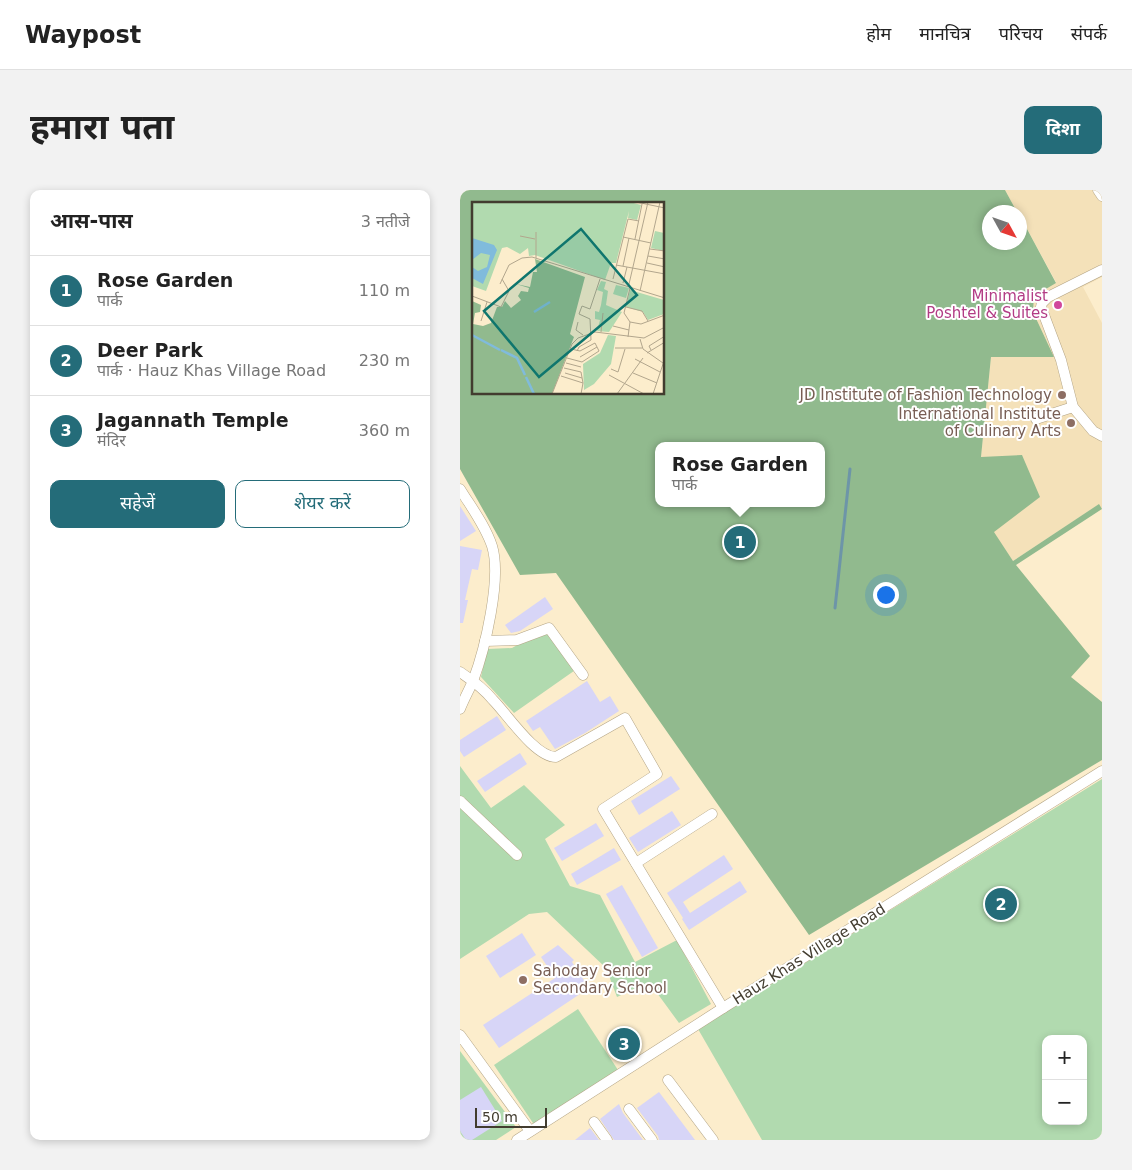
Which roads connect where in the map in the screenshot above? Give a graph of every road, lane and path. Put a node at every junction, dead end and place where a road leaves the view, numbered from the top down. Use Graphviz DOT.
graph roads {
  1 [pos="1098,190"];
  2 [pos="1102,196"];
  3 [pos="1102,270"];
  4 [pos="1073,407"];
  5 [pos="1036,419"];
  6 [pos="1102,436"];
  7 [pos="460,489"];
  8 [pos="465,506"];
  9 [pos="485,642"];
  10 [pos="460,672"];
  11 [pos="583,675"];
  12 [pos="473,681"];
  13 [pos="460,708"];
  14 [pos="1102,771"];
  15 [pos="460,801"];
  16 [pos="712,814"];
  17 [pos="517,855"];
  18 [pos="636,863"];
  19 [pos="723,1008"];
  20 [pos="460,1035"];
  21 [pos="668,1080"];
  22 [pos="629,1109"];
  23 [pos="594,1122"];
  24 [pos="530,1131"];
  25 [pos="517,1140"];
  26 [pos="607,1140"];
  27 [pos="652,1140"];
  28 [pos="713,1140"];
  1 -- 2 [label="street"];
  3 -- 4 [label="street"];
  4 -- 5 [label="street"];
  4 -- 6 [label="street"];
  7 -- 8 [label="street"];
  8 -- 9 [label="street"];
  9 -- 11 [label="street"];
  9 -- 12 [label="street"];
  10 -- 12 [label="street"];
  12 -- 13 [label="street"];
  12 -- 18 [label="street"];
  14 -- 19 [label="street, Hauz Khas Village Road"];
  15 -- 17 [label="street"];
  16 -- 18 [label="street"];
  18 -- 19 [label="street"];
  19 -- 24 [label="street, Hauz Khas Village Road"];
  20 -- 24 [label="street"];
  21 -- 28 [label="street"];
  22 -- 27 [label="street"];
  23 -- 26 [label="street"];
  24 -- 25 [label="street, Hauz Khas Village Road"];
}
